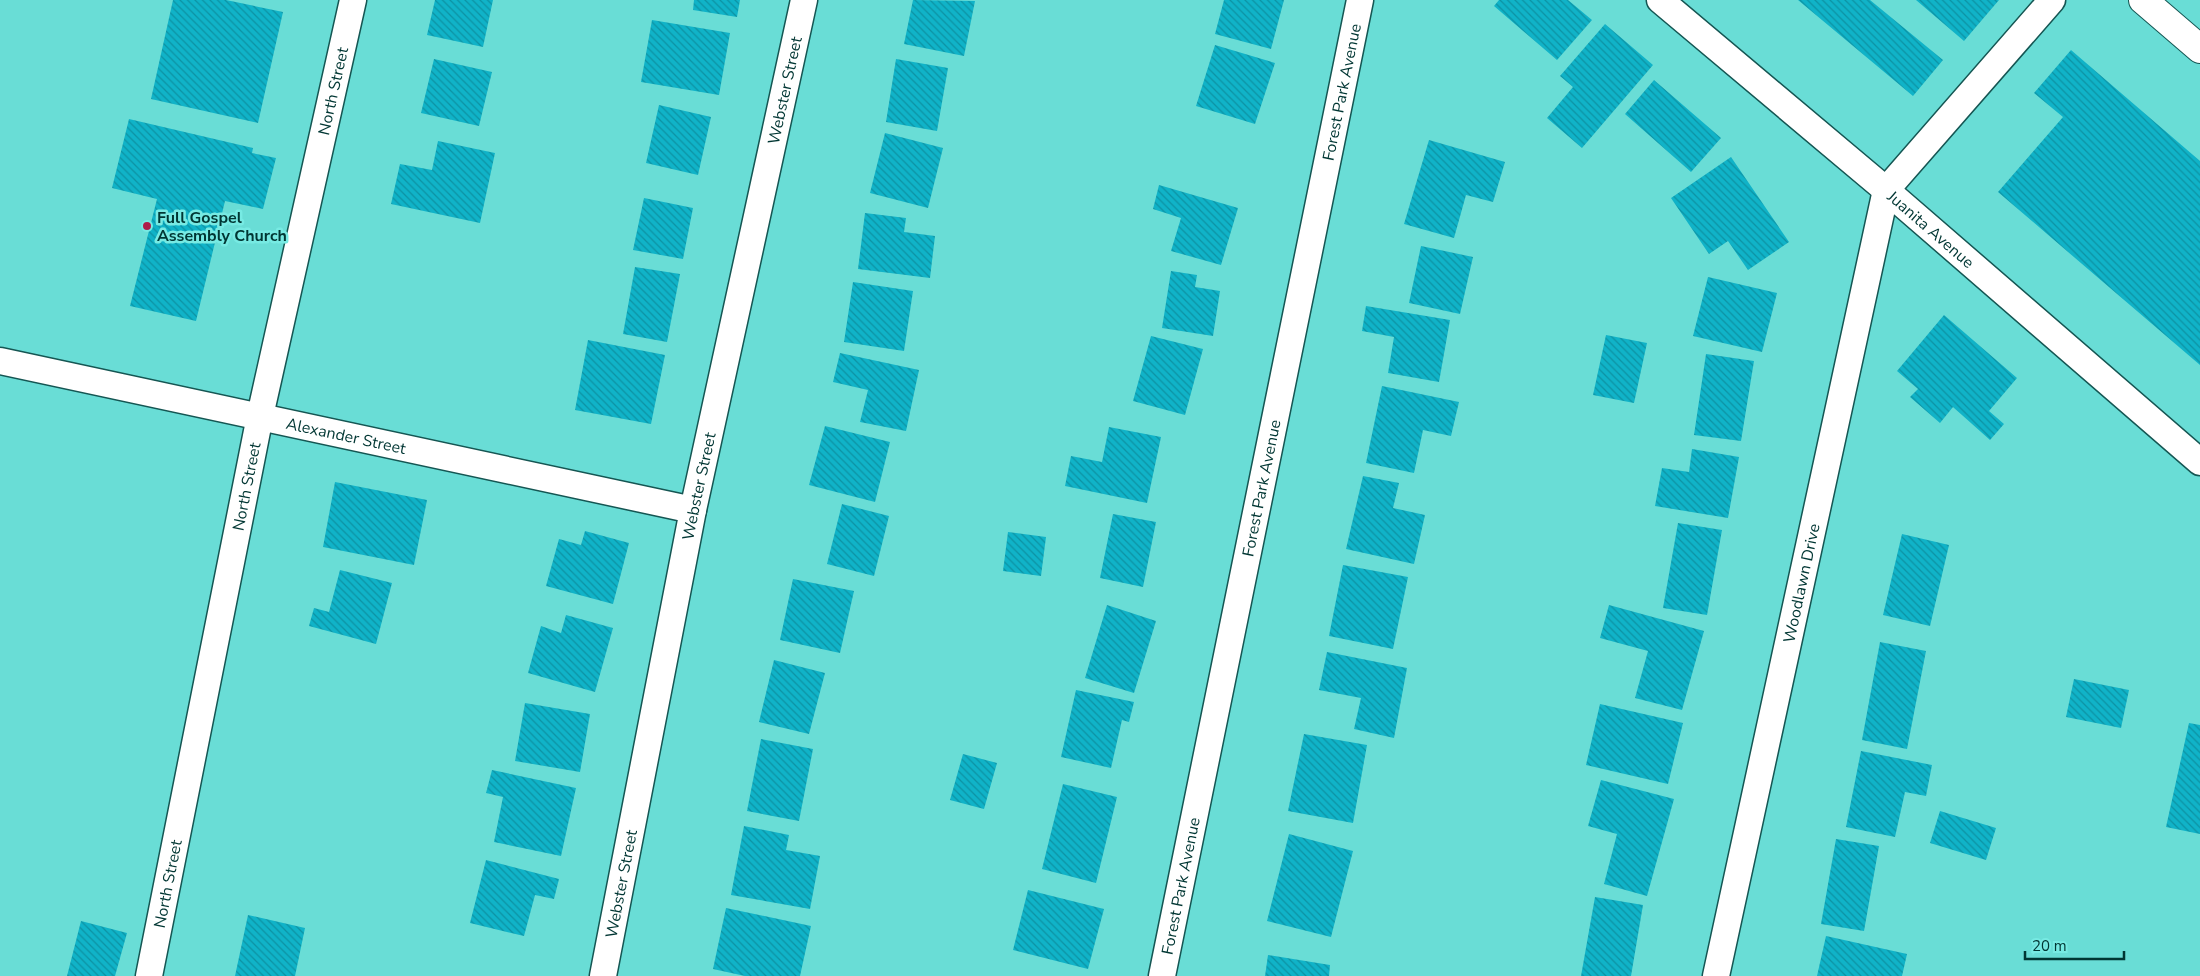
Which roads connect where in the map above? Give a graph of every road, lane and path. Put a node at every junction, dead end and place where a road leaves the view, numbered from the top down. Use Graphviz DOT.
graph roads {
  1 [pos="352,0"];
  2 [pos="804,0"];
  3 [pos="1360,0"];
  4 [pos="1660,0"];
  5 [pos="2052,0"];
  6 [pos="2143,0"];
  7 [pos="2200,49"];
  8 [pos="1886,190"];
  9 [pos="0,361"];
  10 [pos="260,416"];
  11 [pos="2200,462"];
  12 [pos="693,510"];
  13 [pos="149,976"];
  14 [pos="603,976"];
  15 [pos="1162,976"];
  16 [pos="1716,976"];
  1 -- 10 [label="street, North Street"];
  2 -- 12 [label="street, Webster Street"];
  3 -- 15 [label="street, Forest Park Avenue"];
  4 -- 8 [label="street, Juanita Avenue"];
  5 -- 8 [label="street"];
  6 -- 7 [label="main road"];
  8 -- 11 [label="street, Juanita Avenue"];
  8 -- 16 [label="street, Woodlawn Drive"];
  9 -- 10 [label="street, Alexander Street"];
  10 -- 12 [label="street, Alexander Street"];
  10 -- 13 [label="street, North Street"];
  12 -- 14 [label="street, Webster Street"];
}
